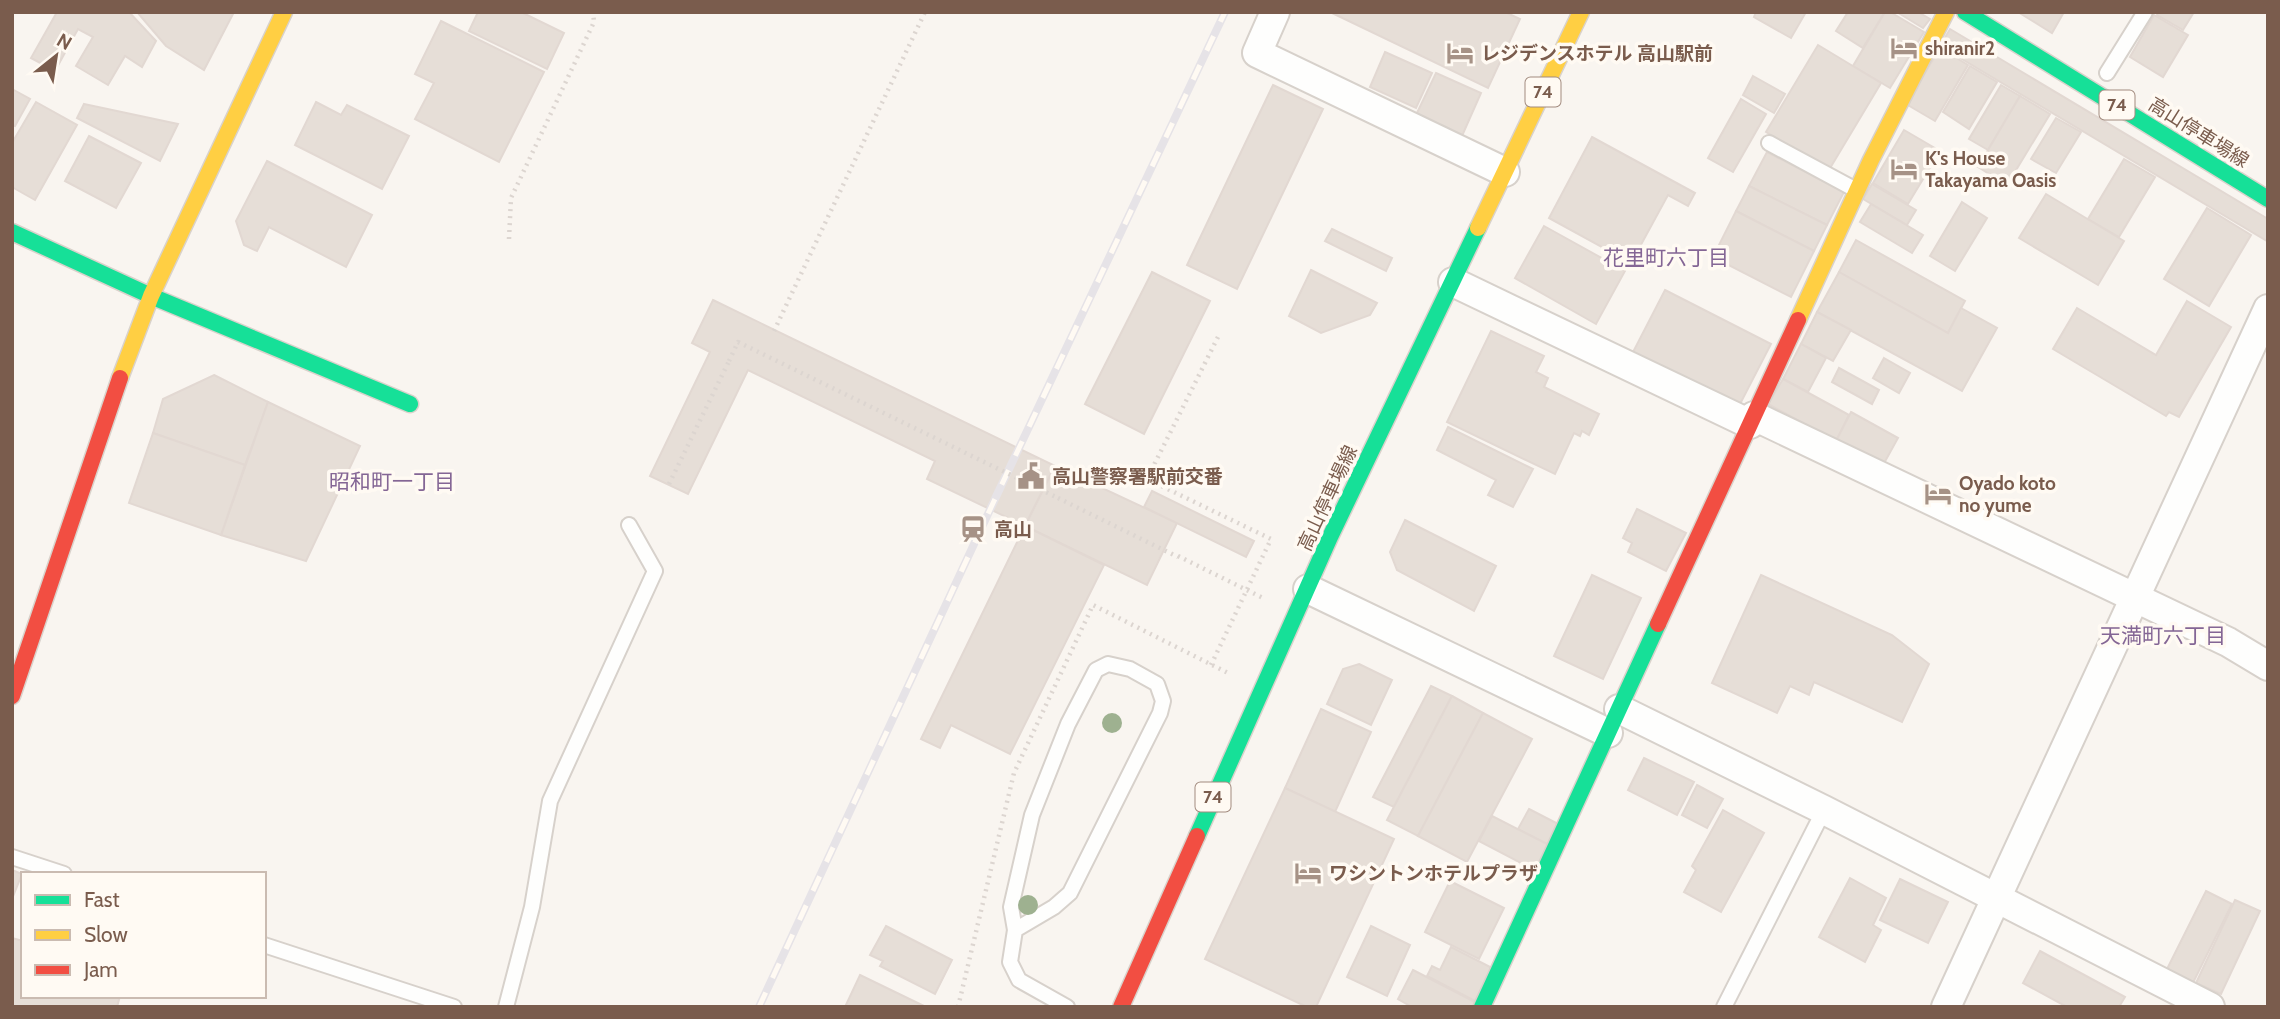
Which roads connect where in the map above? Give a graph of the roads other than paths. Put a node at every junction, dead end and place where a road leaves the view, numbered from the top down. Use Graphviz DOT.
graph roads {
  1 [pos="284,12"];
  2 [pos="1275,12"];
  3 [pos="1581,12"];
  4 [pos="1946,12"];
  5 [pos="1965,12"];
  6 [pos="2145,12"];
  7 [pos="2106,73"];
  8 [pos="1769,143"];
  9 [pos="1506,172"];
  10 [pos="1857,191"];
  11 [pos="2268,199"];
  12 [pos="12,232"];
  13 [pos="1453,282"];
  14 [pos="152,296"];
  15 [pos="2268,309"];
  16 [pos="410,404"];
  17 [pos="1752,420"];
  18 [pos="629,525"];
  19 [pos="1308,589"];
  20 [pos="2133,597"];
  21 [pos="2268,666"];
  22 [pos="12,696"];
  23 [pos="1614,721"];
  24 [pos="1824,810"];
  25 [pos="12,857"];
  26 [pos="58,872"];
  27 [pos="1996,898"];
  28 [pos="1015,929"];
  29 [pos="266,946"];
  30 [pos="454,1007"];
  31 [pos="506,1007"];
  32 [pos="1068,1007"];
  33 [pos="1121,1007"];
  34 [pos="1482,1007"];
  35 [pos="1724,1007"];
  36 [pos="1945,1007"];
  37 [pos="2210,1007"];
  1 -- 14 [label="street"];
  2 -- 9 [label="street"];
  3 -- 9 [label="street, 高山停車場線 / 74"];
  4 -- 10 [label="street"];
  5 -- 11 [label="street, 高山停車場線 / 74"];
  6 -- 7 [label="lane"];
  8 -- 10 [label="lane"];
  9 -- 13 [label="street, 高山停車場線 / 74"];
  10 -- 17 [label="street"];
  12 -- 14 [label="street"];
  13 -- 17 [label="street"];
  13 -- 19 [label="street, 高山停車場線 / 74"];
  14 -- 16 [label="street"];
  14 -- 22 [label="street"];
  15 -- 20 [label="street"];
  17 -- 20 [label="street"];
  17 -- 23 [label="street"];
  18 -- 31 [label="lane"];
  19 -- 23 [label="street"];
  19 -- 33 [label="street, 高山停車場線 / 74"];
  20 -- 21 [label="street"];
  20 -- 27 [label="street"];
  23 -- 24 [label="street"];
  23 -- 34 [label="street"];
  24 -- 27 [label="street"];
  24 -- 35 [label="lane"];
  25 -- 26 [label="lane"];
  27 -- 36 [label="street"];
  27 -- 37 [label="street"];
  28 -- 28 [label="lane"];
  28 -- 32 [label="lane"];
  29 -- 30 [label="lane"];
}
